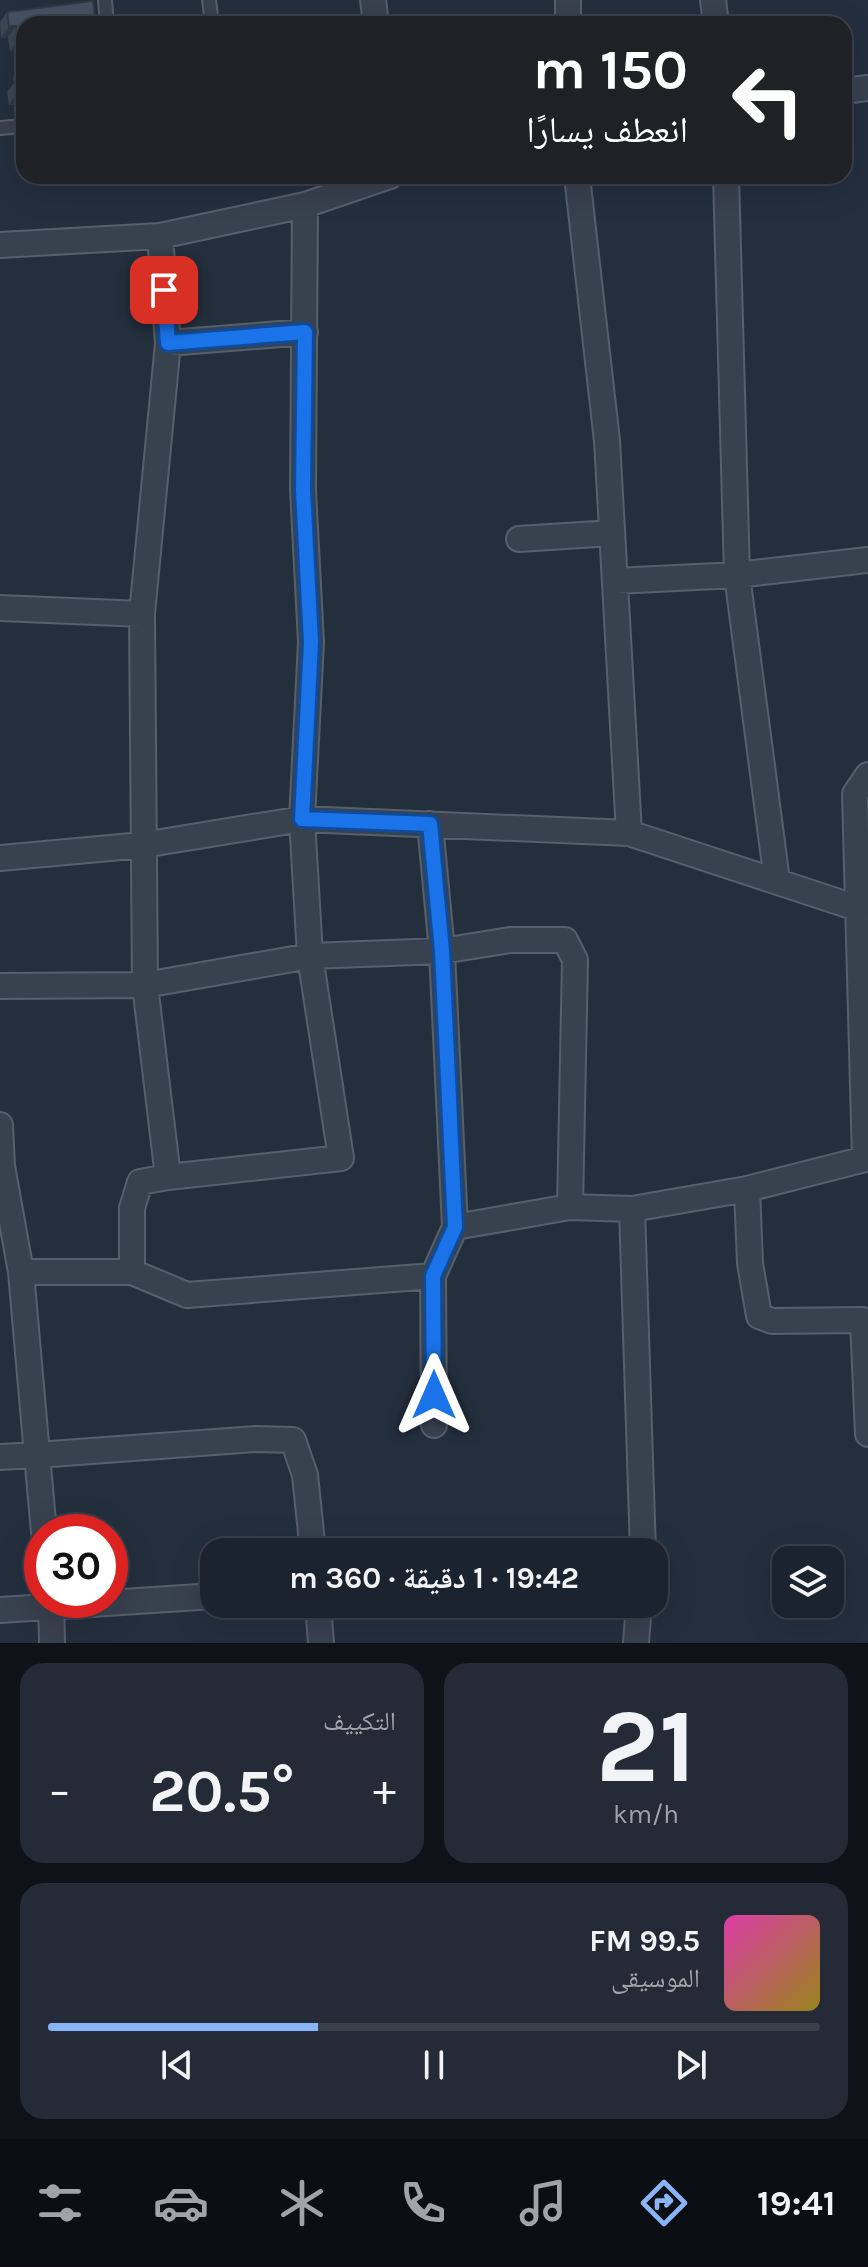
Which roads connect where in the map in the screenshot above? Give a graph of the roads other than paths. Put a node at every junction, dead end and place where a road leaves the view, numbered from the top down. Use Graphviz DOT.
graph roads {
  1 [pos="367,184"];
  2 [pos="578,184"];
  3 [pos="726,184"];
  4 [pos="305,205"];
  5 [pos="160,236"];
  6 [pos="0,245"];
  7 [pos="305,332"];
  8 [pos="168,343"];
  9 [pos="612,533"];
  10 [pos="519,539"];
  11 [pos="868,560"];
  12 [pos="737,575"];
  13 [pos="615,581"];
  14 [pos="0,608"];
  15 [pos="142,614"];
  16 [pos="868,775"];
  17 [pos="302,819"];
  18 [pos="430,824"];
  19 [pos="629,833"];
  20 [pos="143,845"];
  21 [pos="0,858"];
  22 [pos="777,881"];
  23 [pos="862,907"];
  24 [pos="442,951"];
  25 [pos="310,956"];
  26 [pos="145,985"];
  27 [pos="0,986"];
  28 [pos="0,1125"];
  29 [pos="867,1159"];
  30 [pos="1,1166"];
  31 [pos="168,1177"];
  32 [pos="747,1189"];
  33 [pos="570,1207"];
  34 [pos="632,1209"];
  35 [pos="455,1227"];
  36 [pos="21,1272"];
  37 [pos="132,1272"];
  38 [pos="433,1276"];
  39 [pos="434,1425"];
  40 [pos="868,1434"];
  41 [pos="37,1455"];
  42 [pos="0,1457"];
  43 [pos="42,1514"];
  44 [pos="312,1538"];
  45 [pos="643,1538"];
  46 [pos="200,1597"];
  47 [pos="128,1600"];
  48 [pos="24,1607"];
  49 [pos="0,1610"];
  50 [pos="51,1618"];
  51 [pos="319,1618"];
  52 [pos="638,1618"];
  53 [pos="52,1643"];
  54 [pos="321,1643"];
  55 [pos="636,1643"];
  1 -- 4 [label="street"];
  2 -- 9 [label="street"];
  3 -- 12 [label="street"];
  4 -- 5 [label="street"];
  4 -- 7 [label="street"];
  5 -- 6 [label="street"];
  5 -- 8 [label="street"];
  7 -- 8 [label="street"];
  7 -- 17 [label="street"];
  8 -- 15 [label="street"];
  9 -- 10 [label="street"];
  9 -- 13 [label="street"];
  11 -- 12 [label="street"];
  12 -- 13 [label="street"];
  12 -- 22 [label="street"];
  13 -- 19 [label="street"];
  14 -- 15 [label="street"];
  15 -- 20 [label="street"];
  16 -- 23 [label="street"];
  17 -- 18 [label="street"];
  17 -- 20 [label="street"];
  17 -- 25 [label="street"];
  18 -- 19 [label="street"];
  18 -- 24 [label="street"];
  19 -- 22 [label="street"];
  20 -- 21 [label="street"];
  20 -- 26 [label="street"];
  22 -- 23 [label="street"];
  23 -- 29 [label="street"];
  24 -- 25 [label="street"];
  24 -- 33 [label="street"];
  24 -- 35 [label="street"];
  25 -- 26 [label="street"];
  25 -- 31 [label="street"];
  26 -- 27 [label="street"];
  26 -- 31 [label="street"];
  28 -- 30 [label="street"];
  29 -- 32 [label="street"];
  30 -- 36 [label="street"];
  31 -- 37 [label="street"];
  32 -- 34 [label="street"];
  32 -- 40 [label="street"];
  33 -- 34 [label="street"];
  33 -- 35 [label="street"];
  34 -- 45 [label="street"];
  35 -- 38 [label="street"];
  36 -- 37 [label="street"];
  36 -- 41 [label="street"];
  37 -- 38 [label="street"];
  38 -- 39 [label="street"];
  41 -- 42 [label="street"];
  41 -- 43 [label="street"];
  41 -- 44 [label="street"];
  46 -- 47 [label="street"];
  48 -- 49 [label="street"];
  50 -- 53 [label="street"];
  51 -- 54 [label="street"];
  52 -- 55 [label="street"];
}
